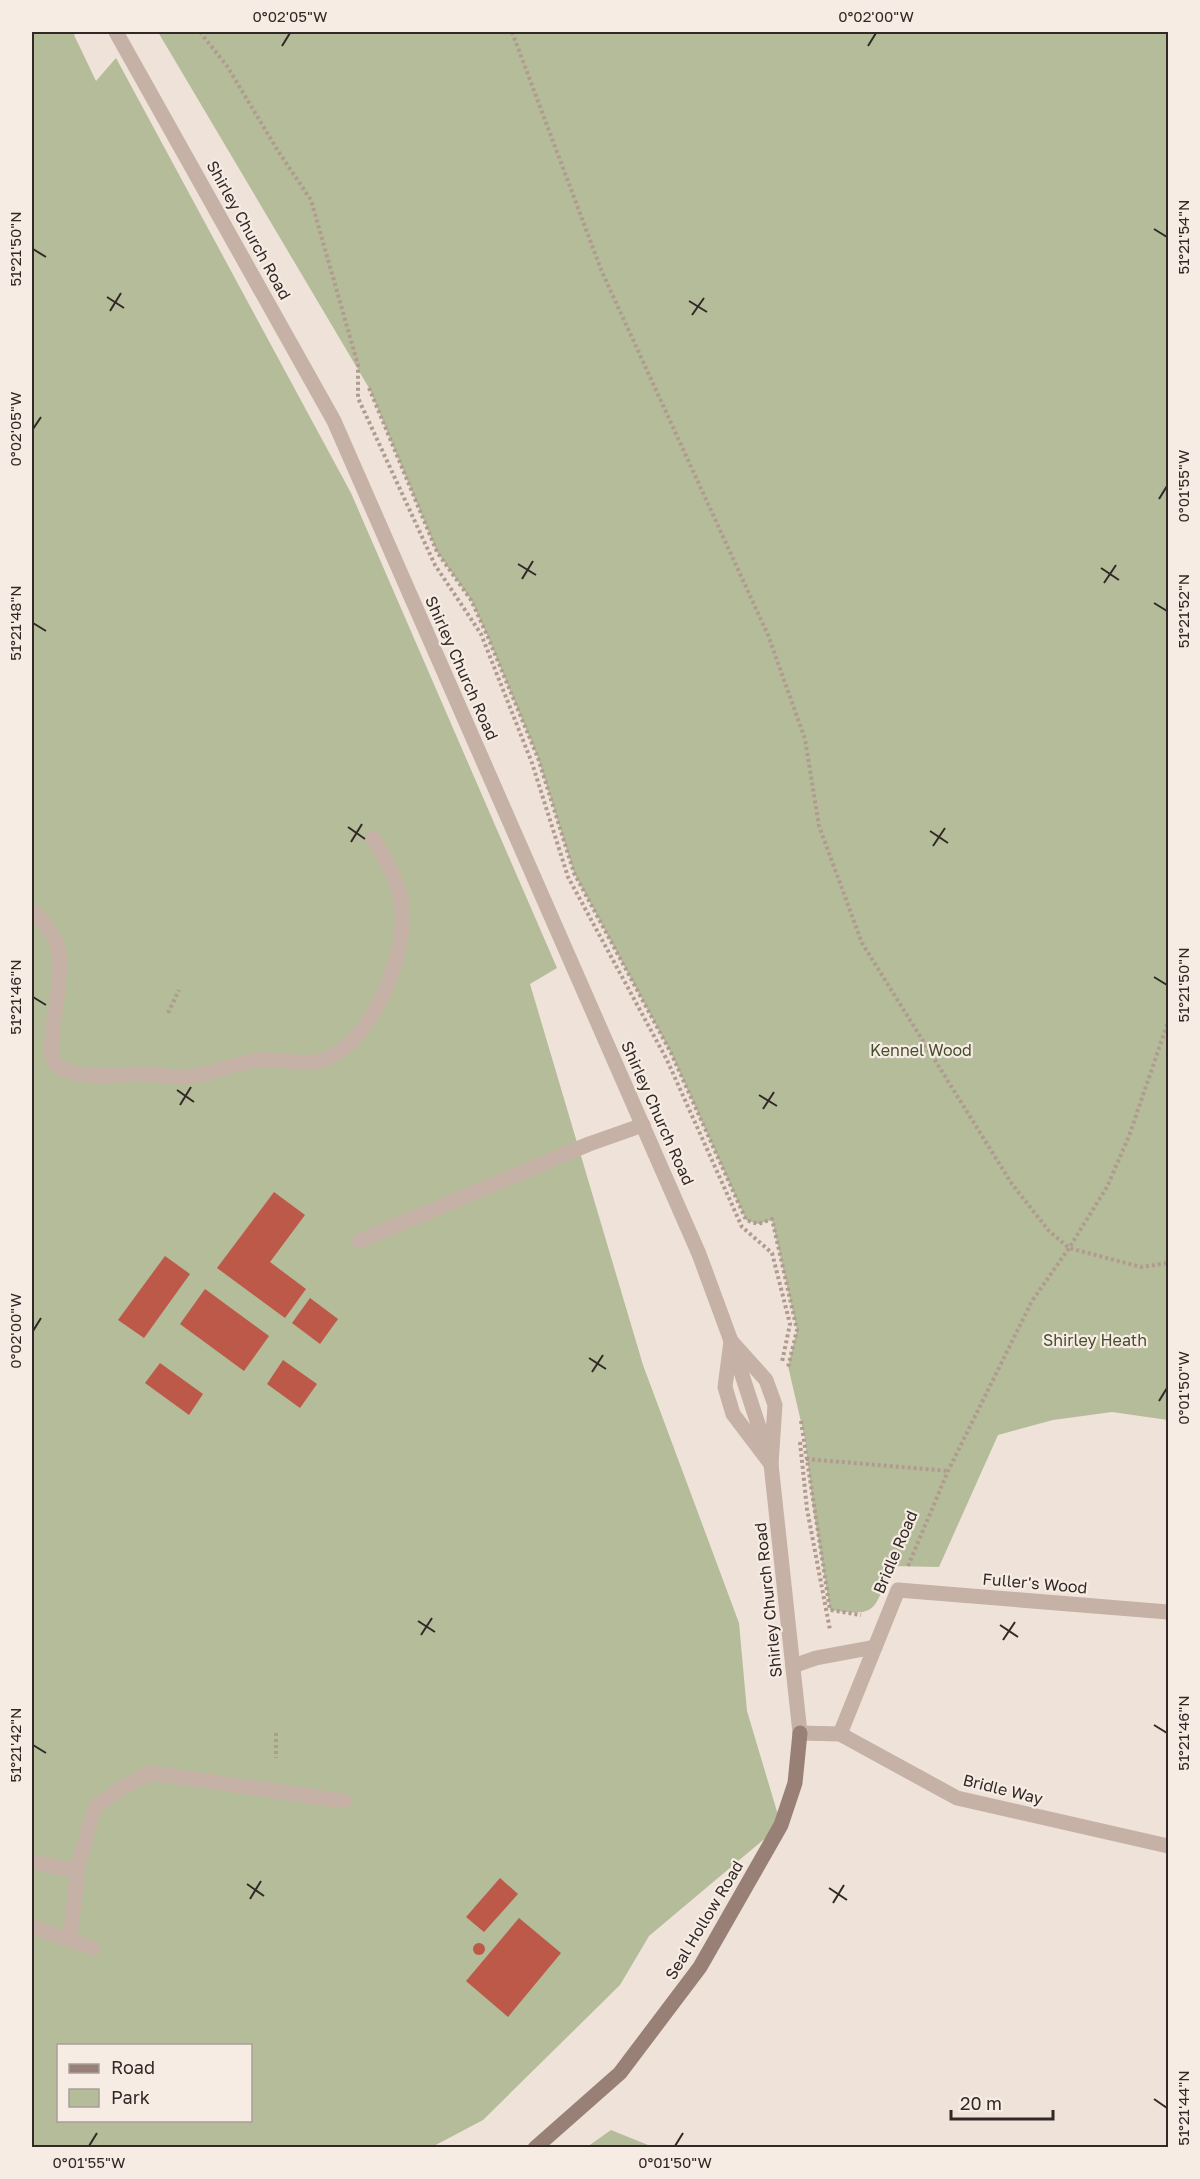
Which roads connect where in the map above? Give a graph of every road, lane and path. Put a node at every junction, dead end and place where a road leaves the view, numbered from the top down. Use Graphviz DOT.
graph roads {
  1 [pos="116,32"];
  2 [pos="200,32"];
  3 [pos="512,32"];
  4 [pos="369,388"];
  5 [pos="373,838"];
  6 [pos="32,910"];
  7 [pos="179,990"];
  8 [pos="168,1013"];
  9 [pos="1168,1022"];
  10 [pos="644,1125"];
  11 [pos="359,1240"];
  12 [pos="1069,1248"];
  13 [pos="1168,1263"];
  14 [pos="731,1341"];
  15 [pos="784,1375"];
  16 [pos="790,1376"];
  17 [pos="797,1419"];
  18 [pos="805,1460"];
  19 [pos="795,1461"];
  20 [pos="771,1464"];
  21 [pos="948,1471"];
  22 [pos="900,1566"];
  23 [pos="908,1566"];
  24 [pos="898,1590"];
  25 [pos="867,1611"];
  26 [pos="1168,1612"];
  27 [pos="875,1647"];
  28 [pos="838,1656"];
  29 [pos="793,1666"];
  30 [pos="276,1733"];
  31 [pos="800,1733"];
  32 [pos="840,1734"];
  33 [pos="276,1758"];
  34 [pos="344,1801"];
  35 [pos="1168,1846"];
  36 [pos="32,1861"];
  37 [pos="78,1866"];
  38 [pos="32,1927"];
  39 [pos="64,1938"];
  40 [pos="93,1948"];
  41 [pos="535,2148"];
  1 -- 10 [label="street, Shirley Church Road"];
  2 -- 15 [label="path"];
  3 -- 12 [label="path"];
  4 -- 16 [label="path"];
  5 -- 6 [label="street"];
  7 -- 8 [label="path"];
  9 -- 12 [label="path, Bridle Road"];
  10 -- 11 [label="street"];
  10 -- 14 [label="street, Shirley Church Road"];
  12 -- 13 [label="path"];
  12 -- 21 [label="path, Bridle Road"];
  14 -- 20 [label="street, Shirley Church Road"];
  14 -- 20 [label="street, Shirley Church Road"];
  17 -- 18 [label="path"];
  18 -- 19 [label="path"];
  18 -- 21 [label="path"];
  18 -- 25 [label="path"];
  18 -- 28 [label="path"];
  20 -- 29 [label="street, Shirley Church Road"];
  21 -- 23 [label="path, Bridle Road"];
  22 -- 23 [label="path"];
  23 -- 24 [label="path, Bridle Road"];
  24 -- 26 [label="street, Fuller's Wood"];
  24 -- 27 [label="street, Bridle Road"];
  27 -- 28 [label="street"];
  27 -- 32 [label="street, Bridle Road"];
  28 -- 29 [label="street"];
  29 -- 31 [label="street, Shirley Church Road"];
  30 -- 33 [label="path"];
  31 -- 32 [label="street"];
  31 -- 41 [label="main road, Seal Hollow Road"];
  32 -- 35 [label="street, Bridle Way"];
  34 -- 37 [label="street"];
  36 -- 37 [label="street"];
  37 -- 39 [label="street"];
  38 -- 39 [label="street"];
  39 -- 40 [label="street"];
}
